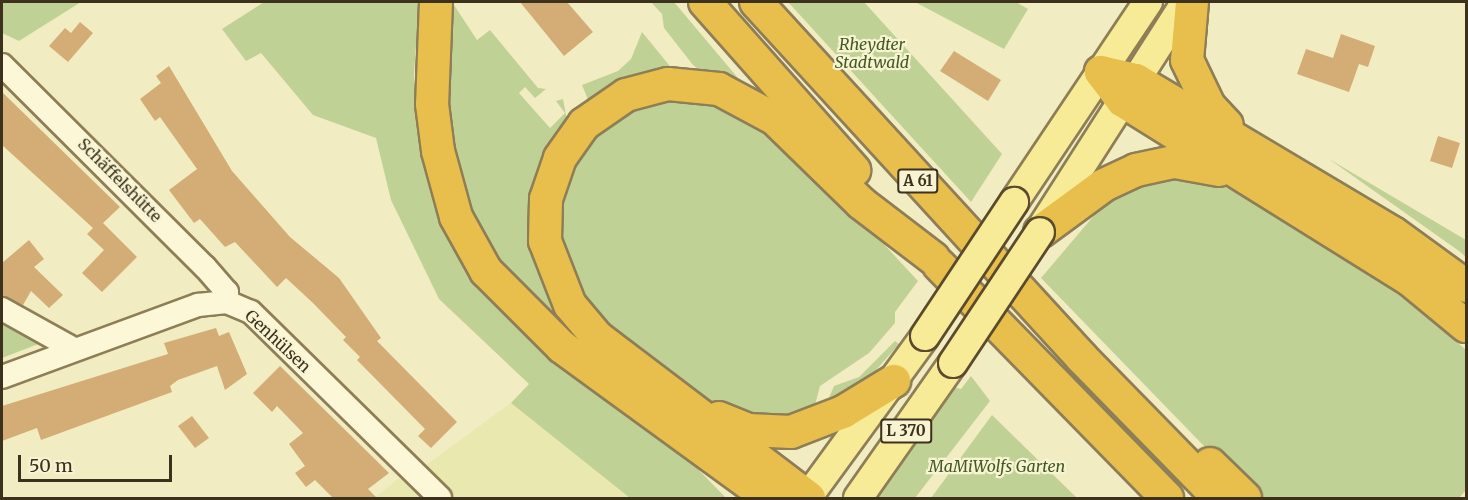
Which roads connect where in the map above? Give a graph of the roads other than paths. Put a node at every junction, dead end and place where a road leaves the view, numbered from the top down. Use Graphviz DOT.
graph roads {
  1 [pos="436,2"];
  2 [pos="705,2"];
  3 [pos="756,2"];
  4 [pos="1148,2"];
  5 [pos="1186,2"];
  6 [pos="1192,2"];
  7 [pos="2,65"];
  8 [pos="1101,72"];
  9 [pos="1130,90"];
  10 [pos="1252,166"];
  11 [pos="1040,232"];
  12 [pos="933,258"];
  13 [pos="1467,286"];
  14 [pos="227,302"];
  15 [pos="2,309"];
  16 [pos="1467,326"];
  17 [pos="74,349"];
  18 [pos="1082,358"];
  19 [pos="627,360"];
  20 [pos="2,377"];
  21 [pos="894,381"];
  22 [pos="662,422"];
  23 [pos="440,498"];
  24 [pos="736,498"];
  25 [pos="769,498"];
  26 [pos="808,498"];
  27 [pos="858,498"];
  28 [pos="1167,498"];
  29 [pos="1219,498"];
  30 [pos="1245,498"];
  1 -- 22 [label="highway"];
  2 -- 12 [label="highway, A 61"];
  3 -- 18 [label="highway, A 61"];
  4 -- 8 [label="main road, L 370"];
  5 -- 9 [label="main road, L 370"];
  6 -- 10 [label="highway"];
  7 -- 14 [label="street, Schäffelshütte"];
  8 -- 9 [label="highway"];
  8 -- 21 [label="main road, L 370, bridge"];
  9 -- 10 [label="highway"];
  9 -- 11 [label="main road, L 370"];
  10 -- 11 [label="highway"];
  10 -- 13 [label="highway"];
  10 -- 16 [label="highway"];
  11 -- 27 [label="main road, L 370, bridge"];
  12 -- 19 [label="highway"];
  12 -- 28 [label="highway, A 61"];
  14 -- 17 [label="street, Genhülsen"];
  14 -- 23 [label="street, Genhülsen"];
  15 -- 17 [label="street"];
  17 -- 20 [label="street, Genhülsen"];
  18 -- 29 [label="highway, A 61"];
  18 -- 30 [label="highway"];
  19 -- 21 [label="highway"];
  19 -- 26 [label="highway"];
  21 -- 26 [label="main road, L 370"];
  22 -- 24 [label="highway"];
  22 -- 25 [label="highway"];
}
